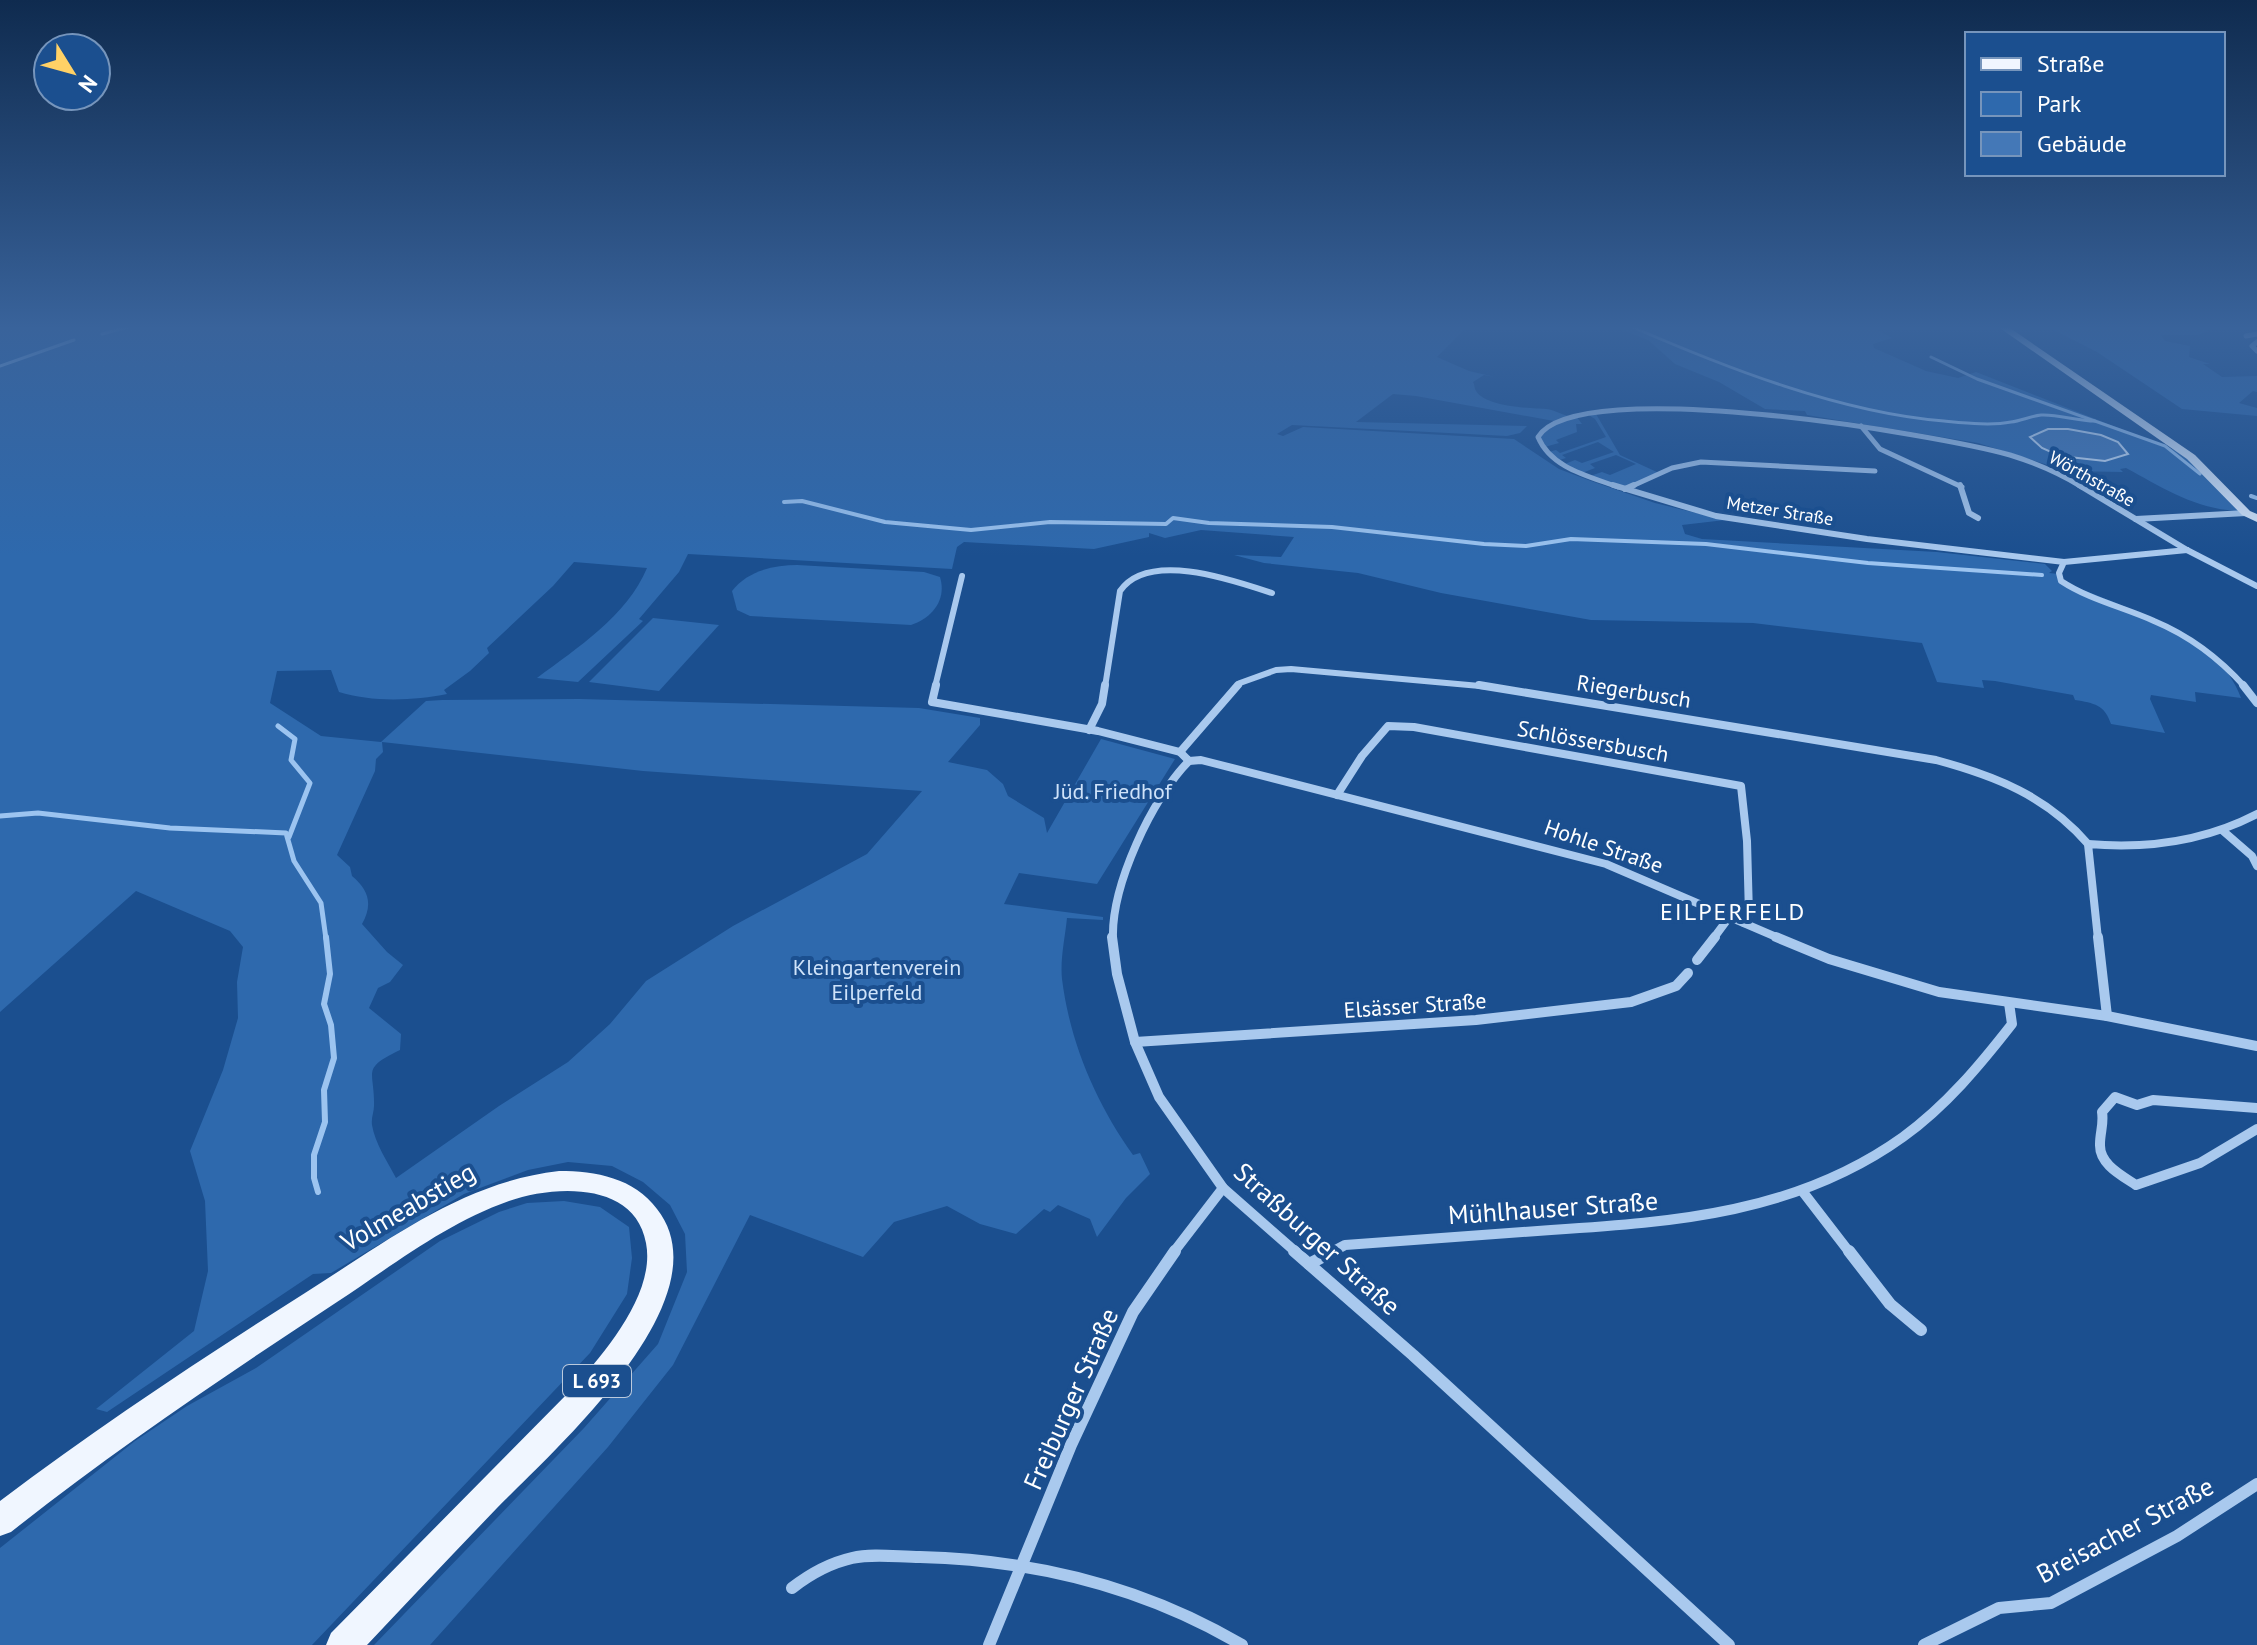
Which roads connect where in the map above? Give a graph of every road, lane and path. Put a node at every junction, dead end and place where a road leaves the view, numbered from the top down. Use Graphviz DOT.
graph roads {
  1 [pos="2112,403"];
  2 [pos="1861,426"];
  3 [pos="1875,471"];
  4 [pos="1625,489"];
  5 [pos="2252,515"];
  6 [pos="1978,518"];
  7 [pos="2136,519"];
  8 [pos="2188,550"];
  9 [pos="2064,562"];
  10 [pos="962,576"];
  11 [pos="2257,586"];
  12 [pos="1272,593"];
  13 [pos="2257,703"];
  14 [pos="1089,730"];
  15 [pos="1185,756"];
  16 [pos="1337,795"];
  17 [pos="2257,814"];
  18 [pos="2222,830"];
  19 [pos="2088,844"];
  20 [pos="2257,866"];
  21 [pos="1730,916"];
  22 [pos="1744,923"];
  23 [pos="1697,960"];
  24 [pos="1688,973"];
  25 [pos="2009,1003"];
  26 [pos="2107,1016"];
  27 [pos="1135,1042"];
  28 [pos="2257,1046"];
  29 [pos="2257,1108"];
  30 [pos="2257,1129"];
  31 [pos="1223,1188"];
  32 [pos="1803,1192"];
  33 [pos="1309,1264"];
  34 [pos="1921,1330"];
  35 [pos="2257,1484"];
  36 [pos="0,1521"];
  37 [pos="1024,1564"];
  38 [pos="792,1588"];
  39 [pos="343,1645"];
  40 [pos="989,1645"];
  41 [pos="1242,1645"];
  42 [pos="1729,1645"];
  43 [pos="1924,1645"];
  1 -- 5 [label="main road"];
  2 -- 4 [label="street, Wörthstraße"];
  2 -- 6 [label="street"];
  2 -- 7 [label="street, Wörthstraße"];
  3 -- 4 [label="street, Metzer Straße"];
  4 -- 9 [label="street, Metzer Straße"];
  5 -- 7 [label="street"];
  7 -- 8 [label="street, Wörthstraße"];
  8 -- 9 [label="street, Metzer Straße"];
  8 -- 11 [label="street, Wörthstraße"];
  9 -- 13 [label="street"];
  10 -- 14 [label="street, Hohle Straße"];
  12 -- 14 [label="street"];
  14 -- 15 [label="street, Hohle Straße"];
  15 -- 16 [label="street, Hohle Straße"];
  15 -- 19 [label="street, Riegerbusch"];
  15 -- 27 [label="street, Straßburger Straße"];
  16 -- 21 [label="street, Hohle Straße"];
  16 -- 22 [label="street, Schlössersbusch"];
  17 -- 18 [label="street"];
  18 -- 19 [label="street"];
  18 -- 20 [label="street"];
  19 -- 26 [label="street"];
  21 -- 22 [label="street, Hohle Straße"];
  21 -- 23 [label="street"];
  22 -- 25 [label="street, Hohle Straße"];
  24 -- 27 [label="street, Elsässer Straße"];
  25 -- 26 [label="street, Hohle Straße"];
  25 -- 32 [label="street, Mühlhauser Straße"];
  26 -- 28 [label="street, Hohle Straße"];
  27 -- 31 [label="street, Straßburger Straße"];
  29 -- 30 [label="street"];
  31 -- 33 [label="street, Straßburger Straße"];
  31 -- 37 [label="street, Freiburger Straße"];
  32 -- 33 [label="street, Mühlhauser Straße"];
  32 -- 34 [label="street"];
  33 -- 42 [label="street, Straßburger Straße"];
  35 -- 43 [label="street, Breisacher Straße"];
  36 -- 39 [label="main road, Volmeabstieg / L 693"];
  37 -- 38 [label="street"];
  37 -- 40 [label="street, Freiburger Straße"];
  37 -- 41 [label="street"];
}
